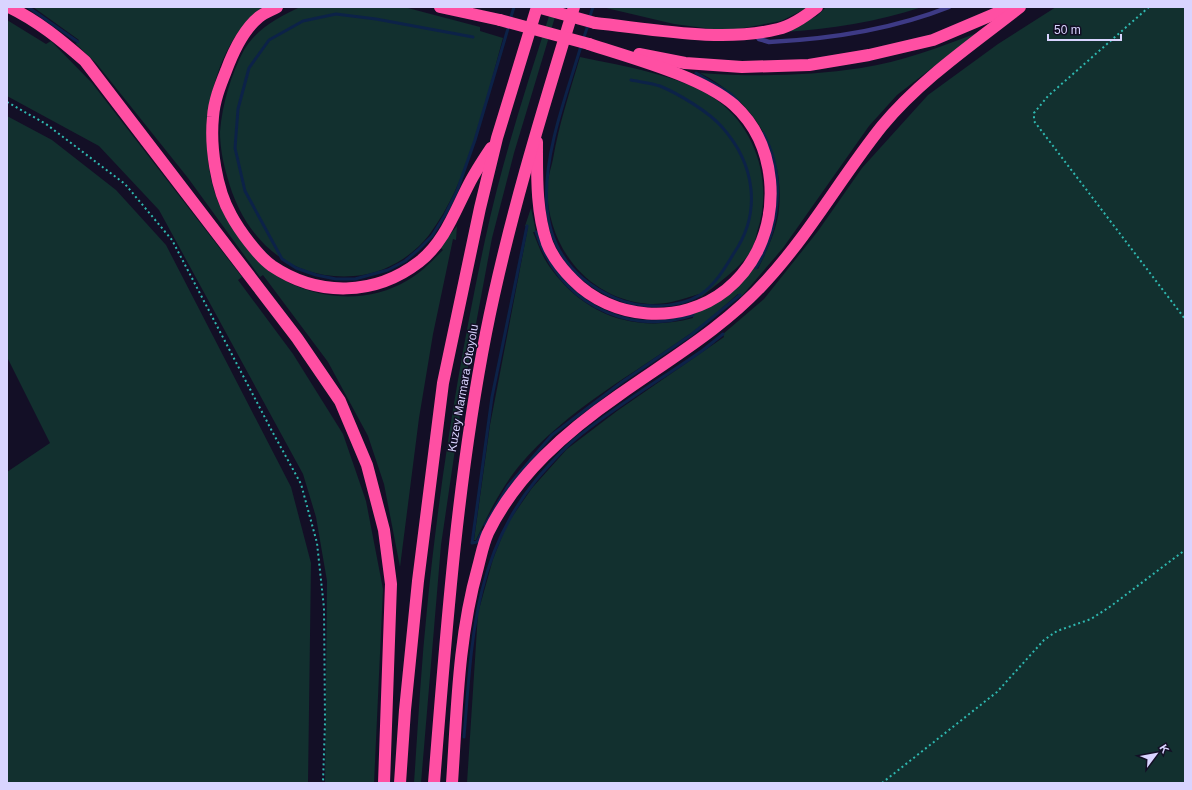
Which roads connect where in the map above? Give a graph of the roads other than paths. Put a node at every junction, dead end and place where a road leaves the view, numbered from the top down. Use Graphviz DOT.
graph roads {
  1 [pos="9,7"];
  2 [pos="278,7"];
  3 [pos="440,7"];
  4 [pos="455,7"];
  5 [pos="537,7"];
  6 [pos="574,7"];
  7 [pos="817,7"];
  8 [pos="949,7"];
  9 [pos="1011,7"];
  10 [pos="1020,7"];
  11 [pos="500,20"];
  12 [pos="754,33"];
  13 [pos="589,44"];
  14 [pos="537,128"];
  15 [pos="497,138"];
  16 [pos="384,783"];
  17 [pos="400,783"];
  18 [pos="434,783"];
  19 [pos="452,783"];
  1 -- 16 [label="highway"];
  2 -- 15 [label="highway"];
  3 -- 11 [label="highway"];
  4 -- 11 [label="highway"];
  5 -- 12 [label="highway, bridge"];
  5 -- 15 [label="highway, Kuzey Marmara Otoyolu"];
  6 -- 14 [label="highway, Kuzey Marmara Otoyolu"];
  7 -- 12 [label="highway"];
  8 -- 12 [label="lane"];
  9 -- 13 [label="highway"];
  10 -- 19 [label="highway"];
  11 -- 13 [label="highway, bridge"];
  13 -- 14 [label="highway"];
  14 -- 18 [label="highway, Kuzey Marmara Otoyolu"];
  15 -- 17 [label="highway, Kuzey Marmara Otoyolu"];
}
